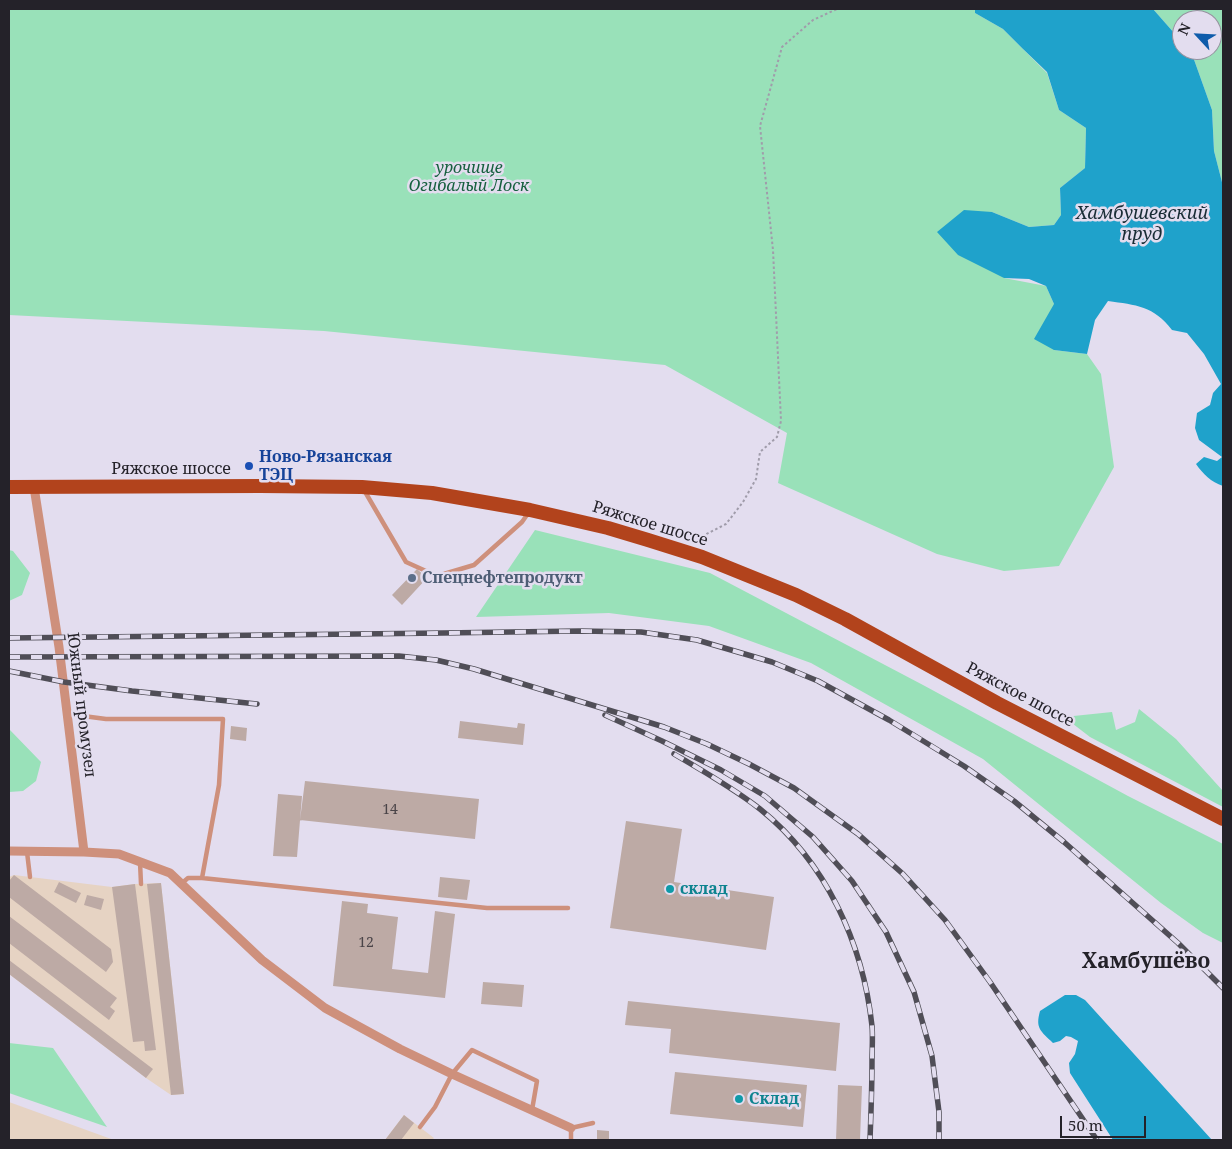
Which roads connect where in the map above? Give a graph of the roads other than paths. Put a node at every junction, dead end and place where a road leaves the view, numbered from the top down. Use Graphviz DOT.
graph roads {
  1 [pos="9,487"];
  2 [pos="34,487"];
  3 [pos="362,487"];
  4 [pos="530,510"];
  5 [pos="68,714"];
  6 [pos="1223,819"];
  7 [pos="9,851"];
  8 [pos="27,852"];
  9 [pos="84,852"];
  10 [pos="140,862"];
  11 [pos="30,877"];
  12 [pos="202,878"];
  13 [pos="141,884"];
  14 [pos="181,884"];
  15 [pos="568,908"];
  16 [pos="452,1074"];
  17 [pos="532,1110"];
  18 [pos="593,1123"];
  19 [pos="420,1127"];
  20 [pos="571,1128"];
  21 [pos="571,1140"];
  1 -- 2 [label="main road, Ряжское шоссе"];
  2 -- 3 [label="main road, Ряжское шоссе"];
  2 -- 5 [label="street, Южный промузел"];
  3 -- 4 [label="main road, Ряжское шоссе"];
  3 -- 4 [label="lane"];
  4 -- 6 [label="main road, Ряжское шоссе"];
  5 -- 9 [label="street, Южный промузел"];
  5 -- 12 [label="lane"];
  7 -- 8 [label="street"];
  8 -- 9 [label="street"];
  8 -- 11 [label="lane"];
  9 -- 10 [label="street"];
  10 -- 13 [label="lane"];
  10 -- 14 [label="street"];
  12 -- 14 [label="lane"];
  12 -- 15 [label="lane"];
  14 -- 16 [label="street"];
  16 -- 17 [label="street"];
  16 -- 17 [label="lane"];
  16 -- 19 [label="lane"];
  17 -- 20 [label="street"];
  18 -- 20 [label="lane"];
  20 -- 21 [label="lane"];
}
